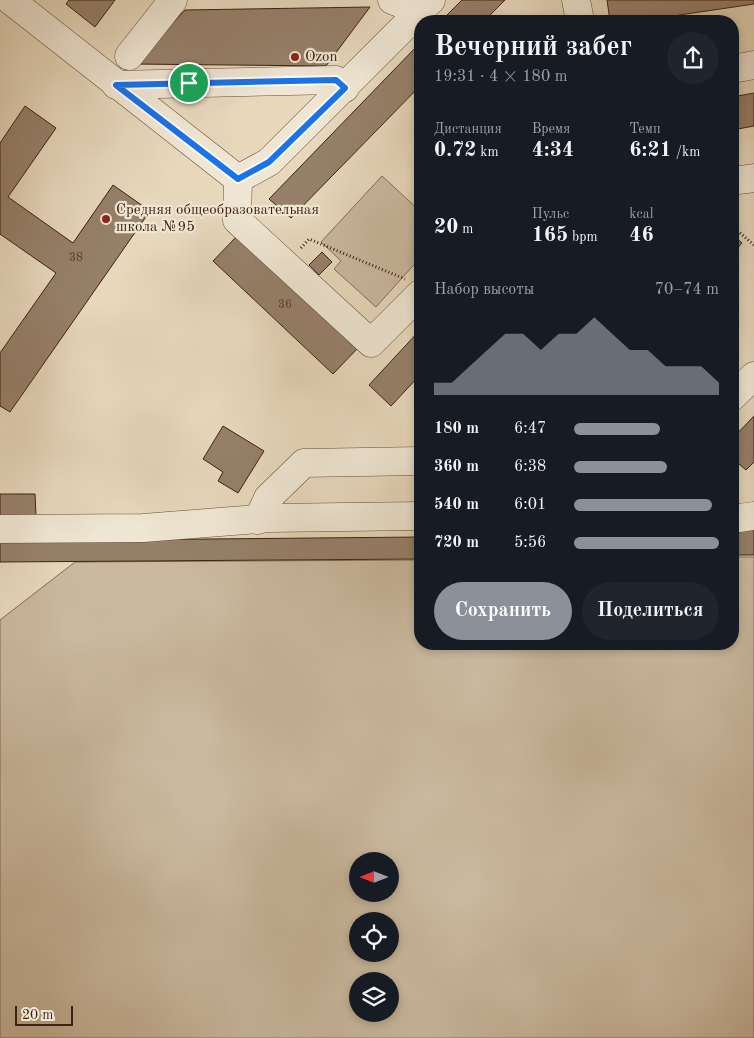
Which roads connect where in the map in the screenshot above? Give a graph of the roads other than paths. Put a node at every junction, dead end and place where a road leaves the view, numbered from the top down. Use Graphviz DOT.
graph roads {
  1 [pos="10,0"];
  2 [pos="173,0"];
  3 [pos="392,0"];
  4 [pos="576,0"];
  5 [pos="424,7"];
  6 [pos="579,15"];
  7 [pos="414,17"];
  8 [pos="129,56"];
  9 [pos="754,65"];
  10 [pos="739,67"];
  11 [pos="116,85"];
  12 [pos="345,88"];
  13 [pos="754,178"];
  14 [pos="238,179"];
  15 [pos="739,180"];
  16 [pos="414,288"];
  17 [pos="754,376"];
  18 [pos="739,390"];
  19 [pos="414,461"];
  20 [pos="414,516"];
  21 [pos="754,516"];
  22 [pos="739,518"];
  23 [pos="258,520"];
  24 [pos="0,529"];
  1 -- 11 [label="lane"];
  2 -- 8 [label="lane"];
  3 -- 5 [label="lane"];
  4 -- 6 [label="lane"];
  7 -- 12 [label="lane"];
  9 -- 10 [label="lane"];
  11 -- 12 [label="lane"];
  11 -- 14 [label="lane"];
  12 -- 14 [label="lane"];
  13 -- 15 [label="lane"];
  14 -- 16 [label="lane"];
  17 -- 18 [label="lane"];
  19 -- 23 [label="lane"];
  20 -- 23 [label="lane"];
  21 -- 22 [label="lane"];
  23 -- 24 [label="lane"];
}
